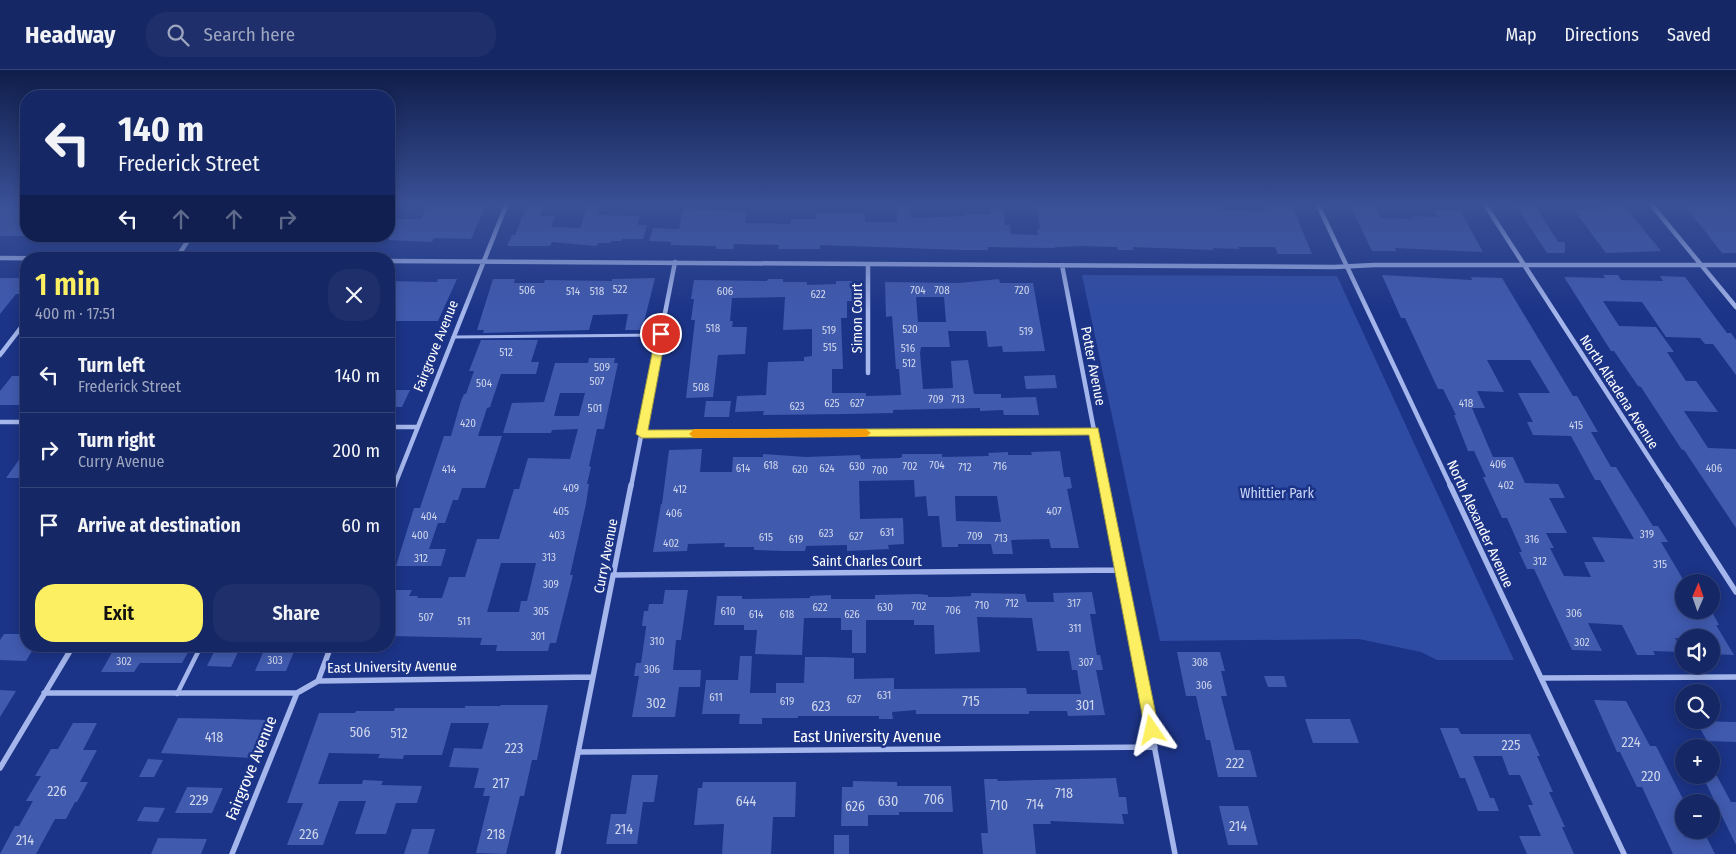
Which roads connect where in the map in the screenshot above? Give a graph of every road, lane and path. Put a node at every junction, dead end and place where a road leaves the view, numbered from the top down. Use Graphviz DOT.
graph roads {
  1 [pos="492,240"];
  2 [pos="1334,240"];
  3 [pos="1507,240"];
  4 [pos="1680,240"];
  5 [pos="0,258"];
  6 [pos="20,258"];
  7 [pos="395,261"];
  8 [pos="483,262"];
  9 [pos="675,262"];
  10 [pos="868,264"];
  11 [pos="1523,264"];
  12 [pos="1062,265"];
  13 [pos="1701,265"];
  14 [pos="1736,265"];
  15 [pos="1347,266"];
  16 [pos="1736,307"];
  17 [pos="20,329"];
  18 [pos="661,334"];
  19 [pos="453,337"];
  20 [pos="0,354"];
  21 [pos="868,373"];
  22 [pos="0,422"];
  23 [pos="20,422"];
  24 [pos="395,426"];
  25 [pos="417,427"];
  26 [pos="1094,431"];
  27 [pos="642,434"];
  28 [pos="395,484"];
  29 [pos="1121,570"];
  30 [pos="614,574"];
  31 [pos="1736,592"];
  32 [pos="68,652"];
  33 [pos="198,652"];
  34 [pos="329,652"];
  35 [pos="593,677"];
  36 [pos="1736,677"];
  37 [pos="1541,678"];
  38 [pos="318,681"];
  39 [pos="297,693"];
  40 [pos="44,694"];
  41 [pos="177,694"];
  42 [pos="1155,747"];
  43 [pos="579,752"];
  44 [pos="0,768"];
  45 [pos="232,854"];
  46 [pos="558,854"];
  47 [pos="1175,854"];
  48 [pos="1624,854"];
  1 -- 8 [label="street, Fairgrove Avenue"];
  2 -- 15 [label="street, North Alexander Avenue"];
  3 -- 11 [label="street, North Altadena Avenue"];
  4 -- 13 [label="street"];
  5 -- 6 [label="street"];
  7 -- 8 [label="street"];
  8 -- 9 [label="street"];
  8 -- 19 [label="street, Fairgrove Avenue"];
  9 -- 10 [label="street"];
  9 -- 18 [label="street, Curry Avenue"];
  10 -- 12 [label="street"];
  10 -- 21 [label="street, Simon Court"];
  11 -- 13 [label="street"];
  11 -- 15 [label="street"];
  11 -- 31 [label="street, North Altadena Avenue"];
  12 -- 15 [label="street"];
  12 -- 26 [label="street, Potter Avenue"];
  13 -- 14 [label="street"];
  13 -- 16 [label="street"];
  15 -- 37 [label="street, North Alexander Avenue"];
  17 -- 20 [label="street"];
  18 -- 19 [label="lane"];
  18 -- 27 [label="street, Curry Avenue"];
  19 -- 25 [label="street, Fairgrove Avenue"];
  22 -- 23 [label="street"];
  24 -- 25 [label="street"];
  25 -- 28 [label="street, Fairgrove Avenue"];
  26 -- 27 [label="street"];
  26 -- 29 [label="street, Potter Avenue"];
  27 -- 30 [label="street, Curry Avenue"];
  29 -- 30 [label="street, Saint Charles Court"];
  29 -- 42 [label="street, Potter Avenue"];
  30 -- 35 [label="street, Curry Avenue"];
  32 -- 40 [label="street"];
  33 -- 41 [label="lane"];
  34 -- 38 [label="street"];
  35 -- 38 [label="street, East University Avenue"];
  35 -- 43 [label="street, Curry Avenue"];
  36 -- 37 [label="street"];
  37 -- 48 [label="street, North Alexander Avenue"];
  38 -- 39 [label="street, East University Avenue"];
  39 -- 41 [label="street, East University Avenue"];
  39 -- 45 [label="street, Fairgrove Avenue"];
  40 -- 41 [label="street, East University Avenue"];
  40 -- 44 [label="street"];
  42 -- 43 [label="street, East University Avenue"];
  42 -- 47 [label="street, Potter Avenue"];
  43 -- 46 [label="street, Curry Avenue"];
}
